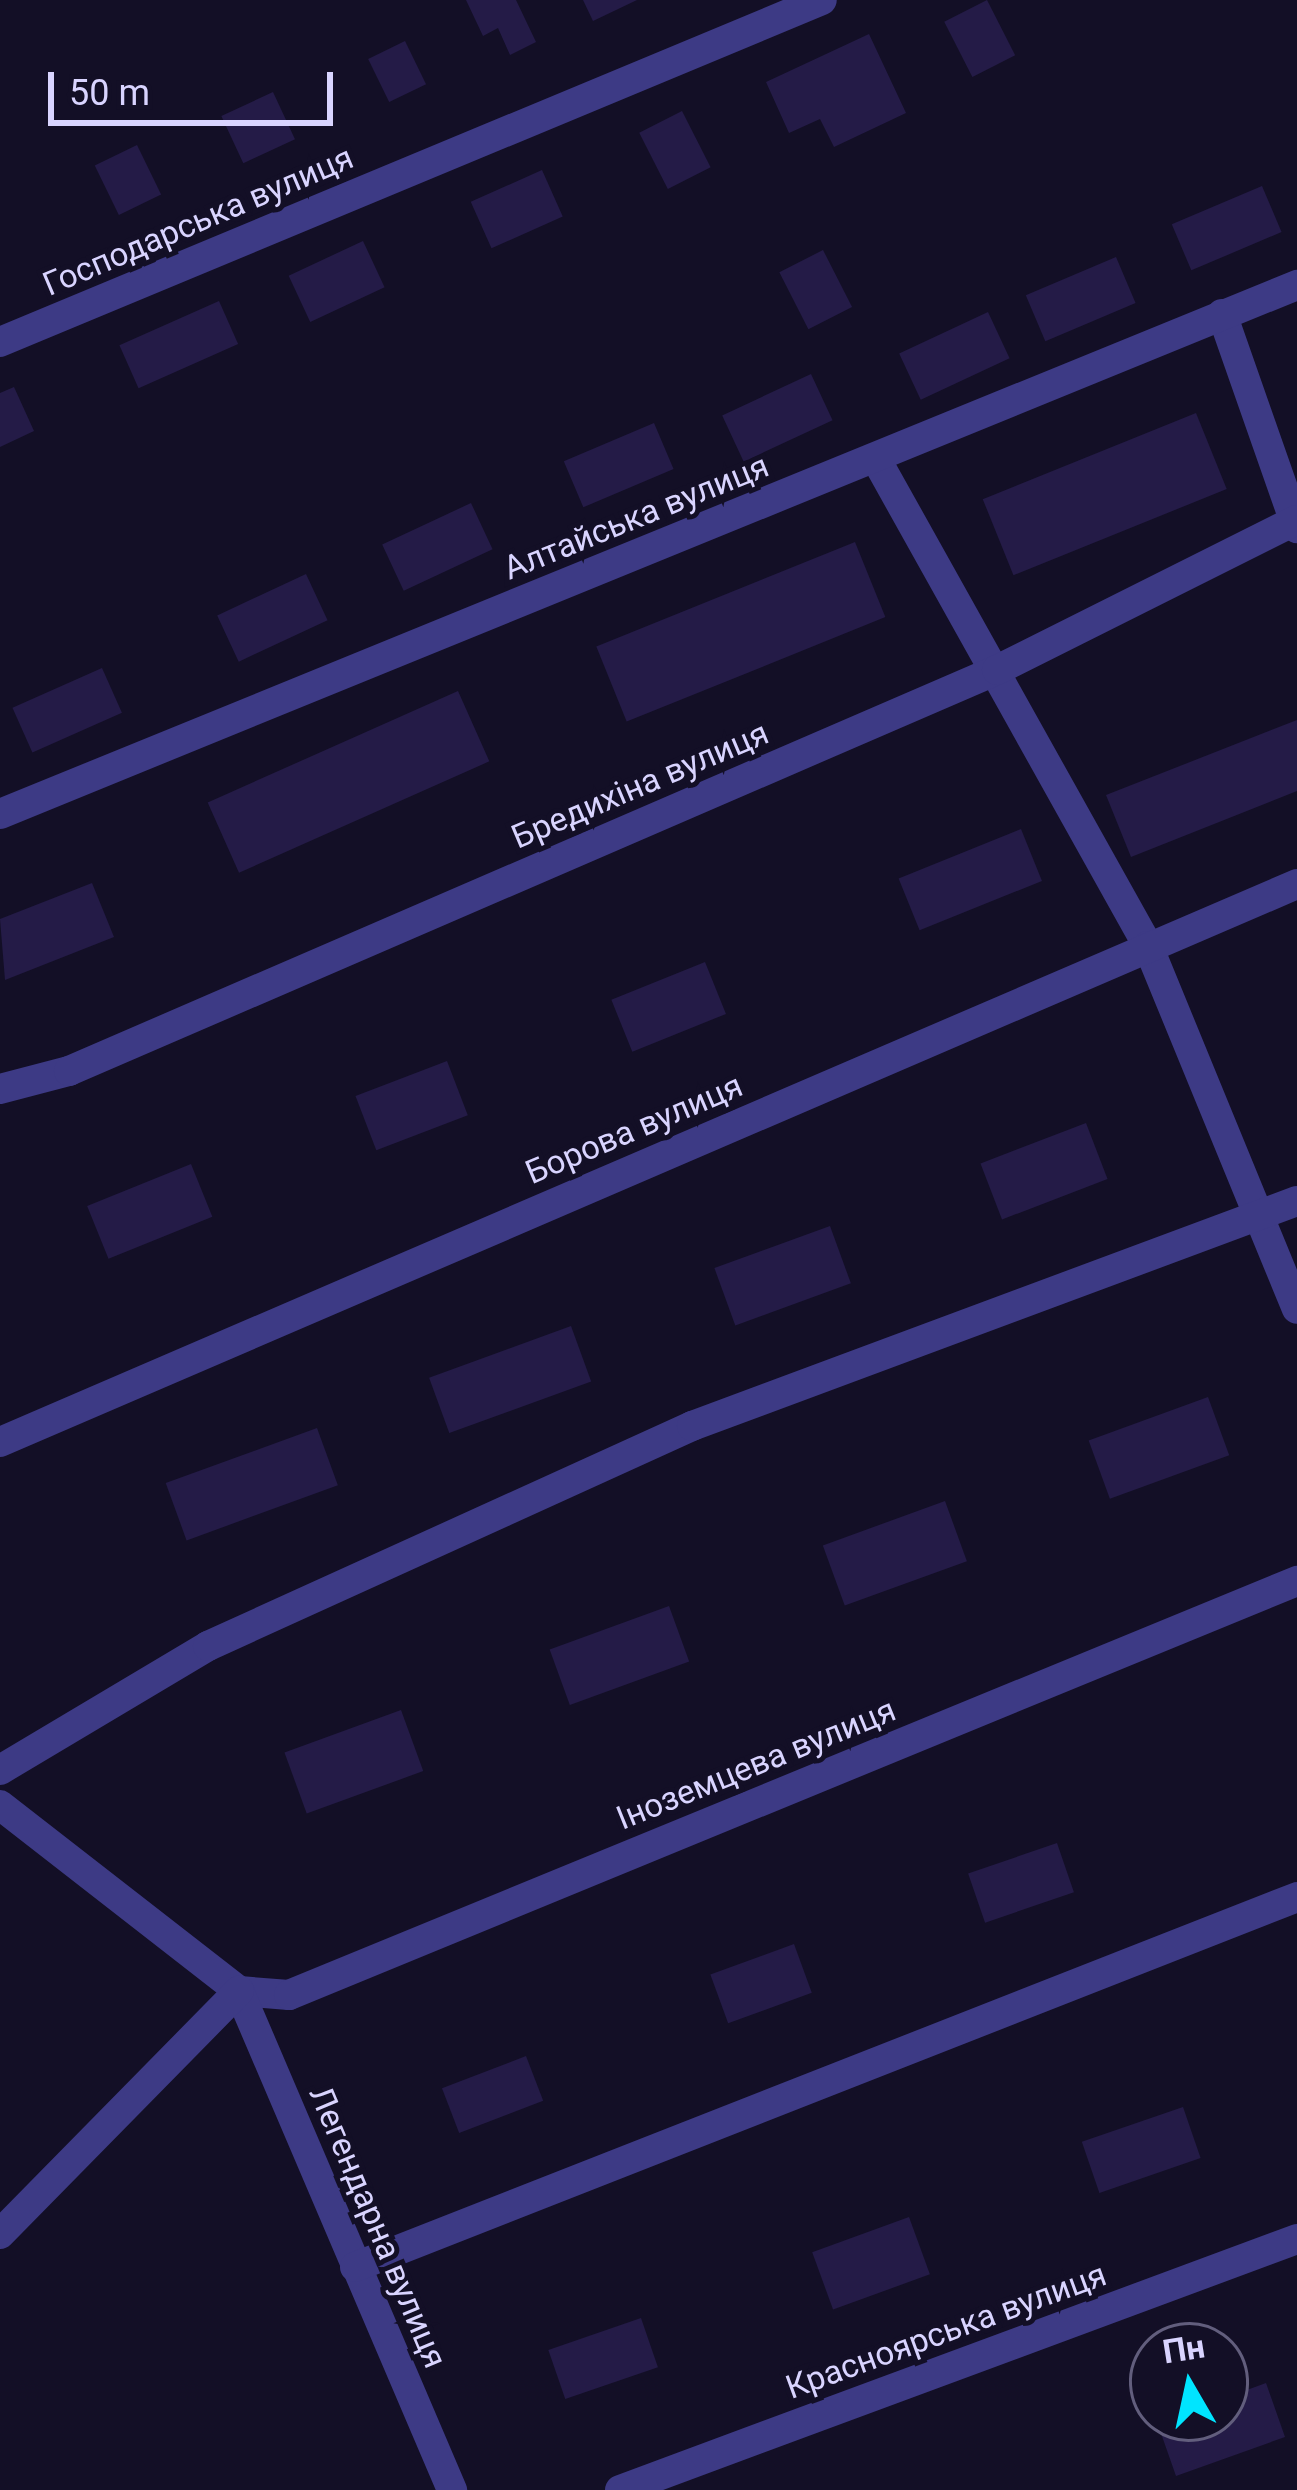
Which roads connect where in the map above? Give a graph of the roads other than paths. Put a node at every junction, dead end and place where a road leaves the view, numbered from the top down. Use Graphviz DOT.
graph roads {
  1 [pos="823,0"];
  2 [pos="1297,285"];
  3 [pos="1222,314"];
  4 [pos="0,342"];
  5 [pos="875,459"];
  6 [pos="1296,523"];
  7 [pos="997,670"];
  8 [pos="0,814"];
  9 [pos="1297,884"];
  10 [pos="1148,946"];
  11 [pos="0,1089"];
  12 [pos="1297,1201"];
  13 [pos="1257,1216"];
  14 [pos="1297,1309"];
  15 [pos="0,1442"];
  16 [pos="1297,1581"];
  17 [pos="0,1770"];
  18 [pos="0,1804"];
  19 [pos="1297,1897"];
  20 [pos="239,1991"];
  21 [pos="0,2234"];
  22 [pos="1297,2239"];
  23 [pos="355,2267"];
  24 [pos="452,2490"];
  25 [pos="620,2490"];
  1 -- 4 [label="street, Господарська вулиця"];
  2 -- 3 [label="street, Алтайська вулиця"];
  3 -- 5 [label="street, Алтайська вулиця"];
  3 -- 6 [label="street"];
  5 -- 7 [label="street"];
  5 -- 8 [label="street, Алтайська вулиця"];
  6 -- 7 [label="street, Бредихіна вулиця"];
  7 -- 10 [label="street"];
  7 -- 11 [label="street, Бредихіна вулиця"];
  9 -- 10 [label="street, Борова вулиця"];
  10 -- 13 [label="street"];
  10 -- 15 [label="street, Борова вулиця"];
  12 -- 13 [label="street"];
  13 -- 14 [label="street"];
  13 -- 17 [label="street"];
  16 -- 20 [label="street, Іноземцева вулиця"];
  18 -- 20 [label="street"];
  19 -- 23 [label="street"];
  20 -- 21 [label="street"];
  20 -- 23 [label="street, Легендарна вулиця"];
  22 -- 25 [label="street, Красноярська вулиця"];
  23 -- 24 [label="street, Легендарна вулиця"];
}
